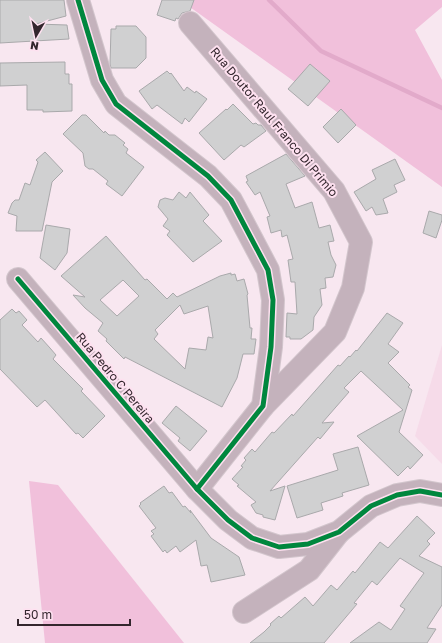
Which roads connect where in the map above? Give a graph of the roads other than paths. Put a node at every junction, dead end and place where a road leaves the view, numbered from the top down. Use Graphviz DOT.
graph roads {
  1 [pos="78,0"];
  2 [pos="190,22"];
  3 [pos="18,279"];
  4 [pos="263,406"];
  5 [pos="197,489"];
  6 [pos="442,495"];
  7 [pos="338,532"];
  8 [pos="244,612"];
  1 -- 4 [label="street"];
  2 -- 4 [label="street, Rua Doutor Raul Franco Di Primio"];
  3 -- 5 [label="street, Rua Pedro C Pereira"];
  4 -- 5 [label="street, Rua Doutor Raul Franco Di Primio"];
  5 -- 7 [label="street, Rua Pedro C Pereira"];
  6 -- 7 [label="street"];
  7 -- 8 [label="street"];
}
